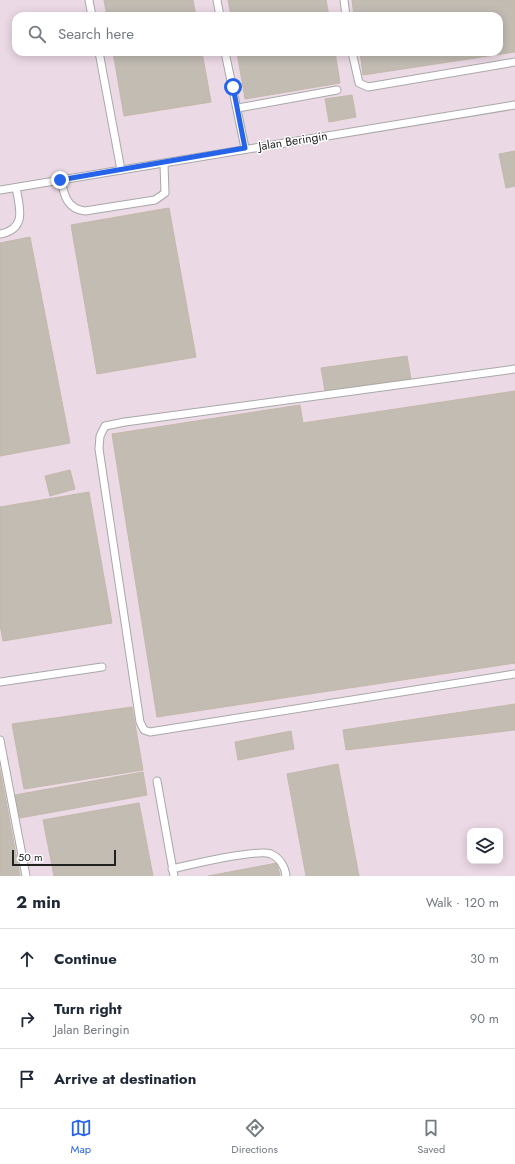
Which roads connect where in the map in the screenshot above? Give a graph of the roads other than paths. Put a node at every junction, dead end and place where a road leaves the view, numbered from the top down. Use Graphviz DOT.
graph roads {
  1 [pos="89,0"];
  2 [pos="217,0"];
  3 [pos="344,0"];
  4 [pos="91,12"];
  5 [pos="219,12"];
  6 [pos="346,12"];
  7 [pos="100,56"];
  8 [pos="227,56"];
  9 [pos="353,56"];
  10 [pos="515,62"];
  11 [pos="338,90"];
  12 [pos="515,104"];
  13 [pos="238,108"];
  14 [pos="245,148"];
  15 [pos="164,164"];
  16 [pos="121,170"];
  17 [pos="60,180"];
  18 [pos="16,188"];
  19 [pos="0,190"];
  20 [pos="0,234"];
  21 [pos="515,369"];
  22 [pos="102,667"];
  23 [pos="515,674"];
  24 [pos="0,682"];
  25 [pos="0,740"];
  26 [pos="157,781"];
  27 [pos="173,872"];
  28 [pos="26,876"];
  29 [pos="286,876"];
  1 -- 4 [label="lane"];
  2 -- 5 [label="lane"];
  3 -- 6 [label="lane"];
  7 -- 16 [label="lane"];
  8 -- 13 [label="lane"];
  9 -- 10 [label="lane"];
  11 -- 13 [label="lane"];
  12 -- 14 [label="lane, Jalan Beringin"];
  13 -- 14 [label="lane"];
  14 -- 15 [label="lane, Jalan Beringin"];
  15 -- 16 [label="lane, Jalan Beringin"];
  15 -- 17 [label="lane"];
  16 -- 17 [label="lane, Jalan Beringin"];
  17 -- 18 [label="lane, Jalan Beringin"];
  18 -- 19 [label="lane, Jalan Beringin"];
  18 -- 20 [label="lane"];
  21 -- 23 [label="lane"];
  22 -- 24 [label="lane"];
  25 -- 28 [label="lane"];
  26 -- 27 [label="lane"];
  27 -- 29 [label="lane"];
}
